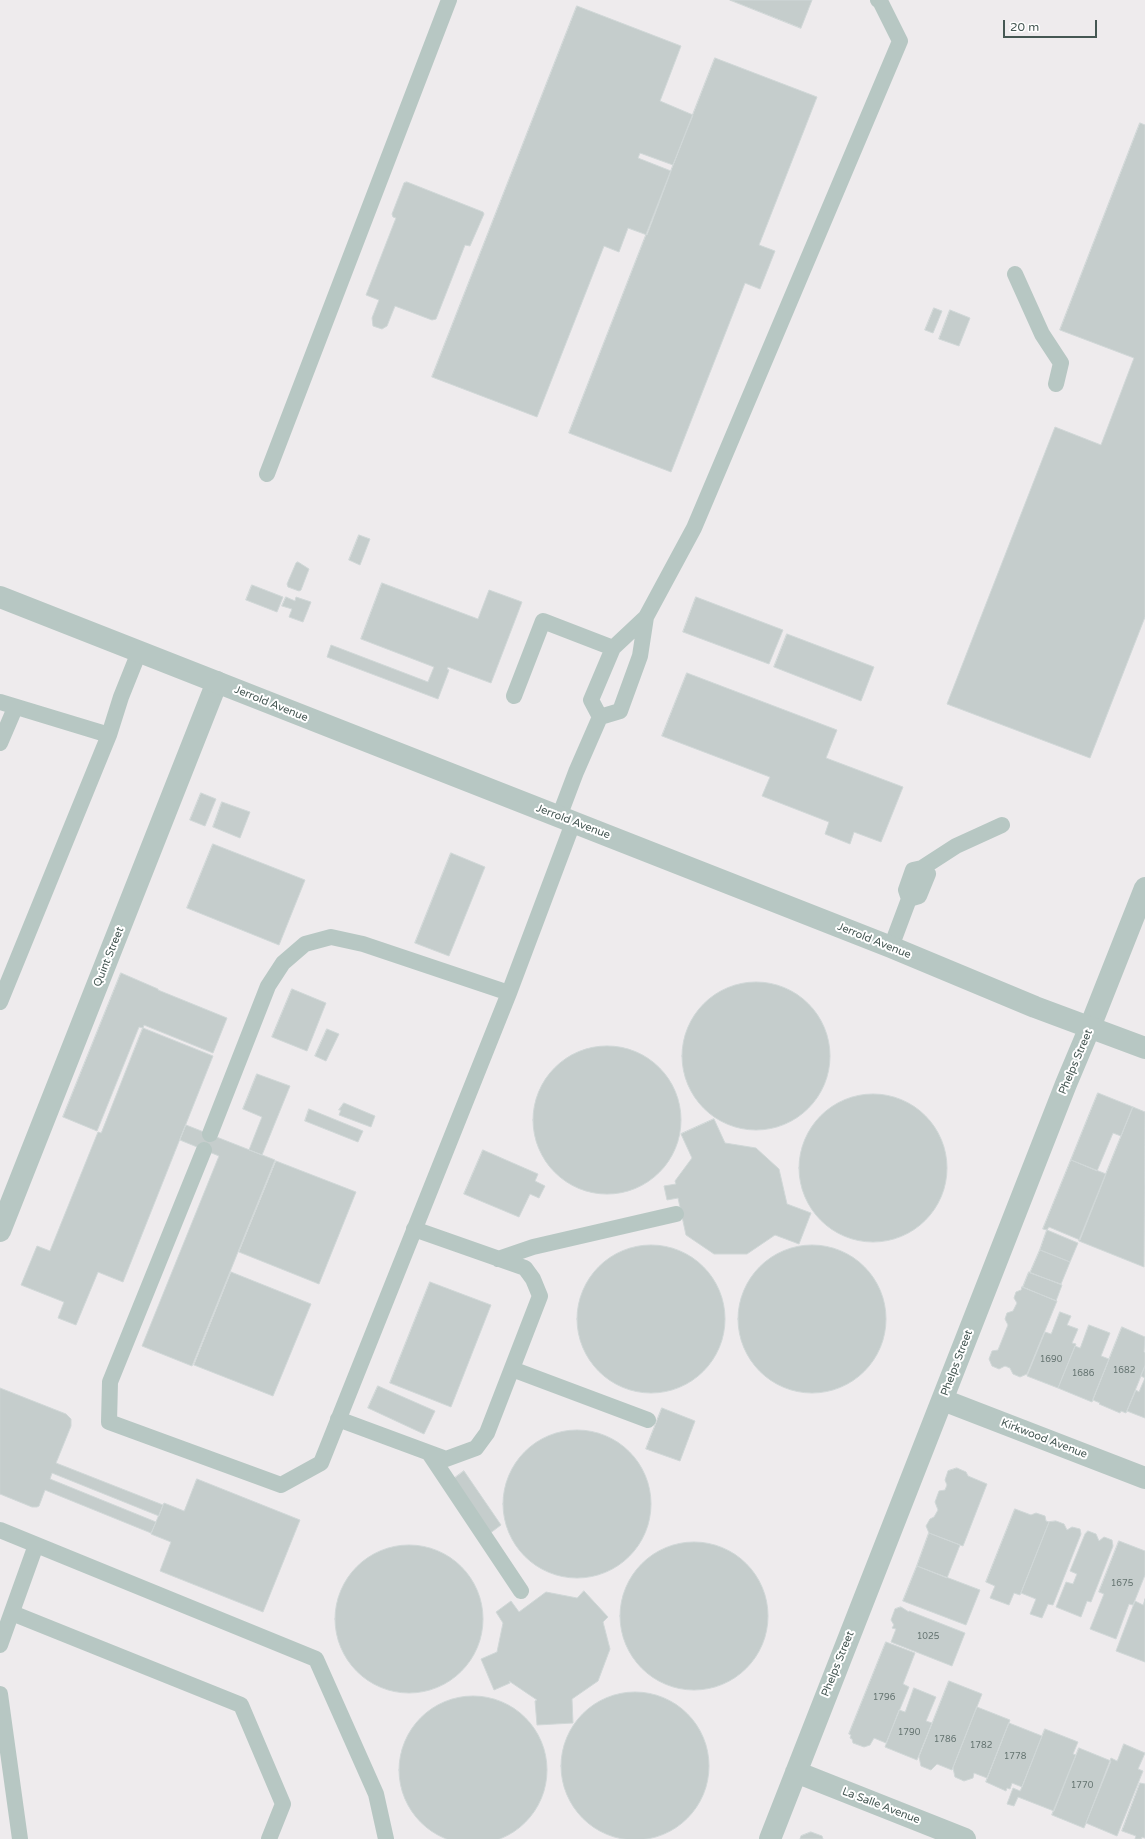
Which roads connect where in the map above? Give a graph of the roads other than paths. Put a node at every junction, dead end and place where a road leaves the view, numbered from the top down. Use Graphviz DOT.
graph roads {
  1 [pos="449,0"];
  2 [pos="878,0"];
  3 [pos="1015,274"];
  4 [pos="1056,384"];
  5 [pos="266,474"];
  6 [pos="0,597"];
  7 [pos="646,617"];
  8 [pos="613,648"];
  9 [pos="139,652"];
  10 [pos="217,682"];
  11 [pos="514,696"];
  12 [pos="0,702"];
  13 [pos="15,708"];
  14 [pos="600,717"];
  15 [pos="109,735"];
  16 [pos="0,743"];
  17 [pos="566,820"];
  18 [pos="1002,826"];
  19 [pos="1145,888"];
  20 [pos="891,947"];
  21 [pos="509,993"];
  22 [pos="0,1002"];
  23 [pos="1090,1027"];
  24 [pos="1145,1048"];
  25 [pos="210,1134"];
  26 [pos="204,1150"];
  27 [pos="676,1214"];
  28 [pos="414,1229"];
  29 [pos="0,1231"];
  30 [pos="498,1259"];
  31 [pos="512,1369"];
  32 [pos="943,1400"];
  33 [pos="338,1419"];
  34 [pos="648,1420"];
  35 [pos="429,1453"];
  36 [pos="1145,1478"];
  37 [pos="0,1530"];
  38 [pos="36,1545"];
  39 [pos="521,1591"];
  40 [pos="12,1613"];
  41 [pos="0,1645"];
  42 [pos="0,1694"];
  43 [pos="796,1772"];
  44 [pos="20,1839"];
  45 [pos="269,1839"];
  46 [pos="386,1839"];
  47 [pos="770,1839"];
  48 [pos="965,1839"];
  1 -- 5 [label="lane"];
  2 -- 7 [label="lane"];
  3 -- 4 [label="lane"];
  6 -- 9 [label="street, Jerrold Avenue"];
  7 -- 8 [label="lane"];
  7 -- 14 [label="lane"];
  8 -- 11 [label="lane"];
  8 -- 14 [label="lane"];
  9 -- 10 [label="street, Jerrold Avenue"];
  9 -- 15 [label="lane"];
  10 -- 17 [label="street, Jerrold Avenue"];
  10 -- 29 [label="street, Quint Street"];
  12 -- 13 [label="lane"];
  13 -- 15 [label="lane"];
  13 -- 16 [label="lane"];
  14 -- 17 [label="lane"];
  15 -- 22 [label="lane"];
  17 -- 20 [label="street, Jerrold Avenue"];
  17 -- 21 [label="lane"];
  18 -- 20 [label="lane"];
  19 -- 23 [label="street, Phelps Street"];
  20 -- 23 [label="street, Jerrold Avenue"];
  21 -- 25 [label="lane"];
  21 -- 28 [label="lane"];
  23 -- 24 [label="street, Jerrold Avenue"];
  23 -- 32 [label="street, Phelps Street"];
  26 -- 33 [label="lane"];
  27 -- 30 [label="lane"];
  28 -- 30 [label="lane"];
  28 -- 33 [label="lane"];
  30 -- 31 [label="lane"];
  31 -- 34 [label="lane"];
  31 -- 35 [label="lane"];
  32 -- 36 [label="street, Kirkwood Avenue"];
  32 -- 43 [label="street, Phelps Street"];
  33 -- 35 [label="lane"];
  35 -- 39 [label="lane"];
  37 -- 38 [label="lane"];
  38 -- 40 [label="lane"];
  38 -- 46 [label="lane"];
  40 -- 41 [label="lane"];
  40 -- 45 [label="lane"];
  42 -- 44 [label="lane"];
  43 -- 47 [label="street, Phelps Street"];
  43 -- 48 [label="street, La Salle Avenue"];
}
